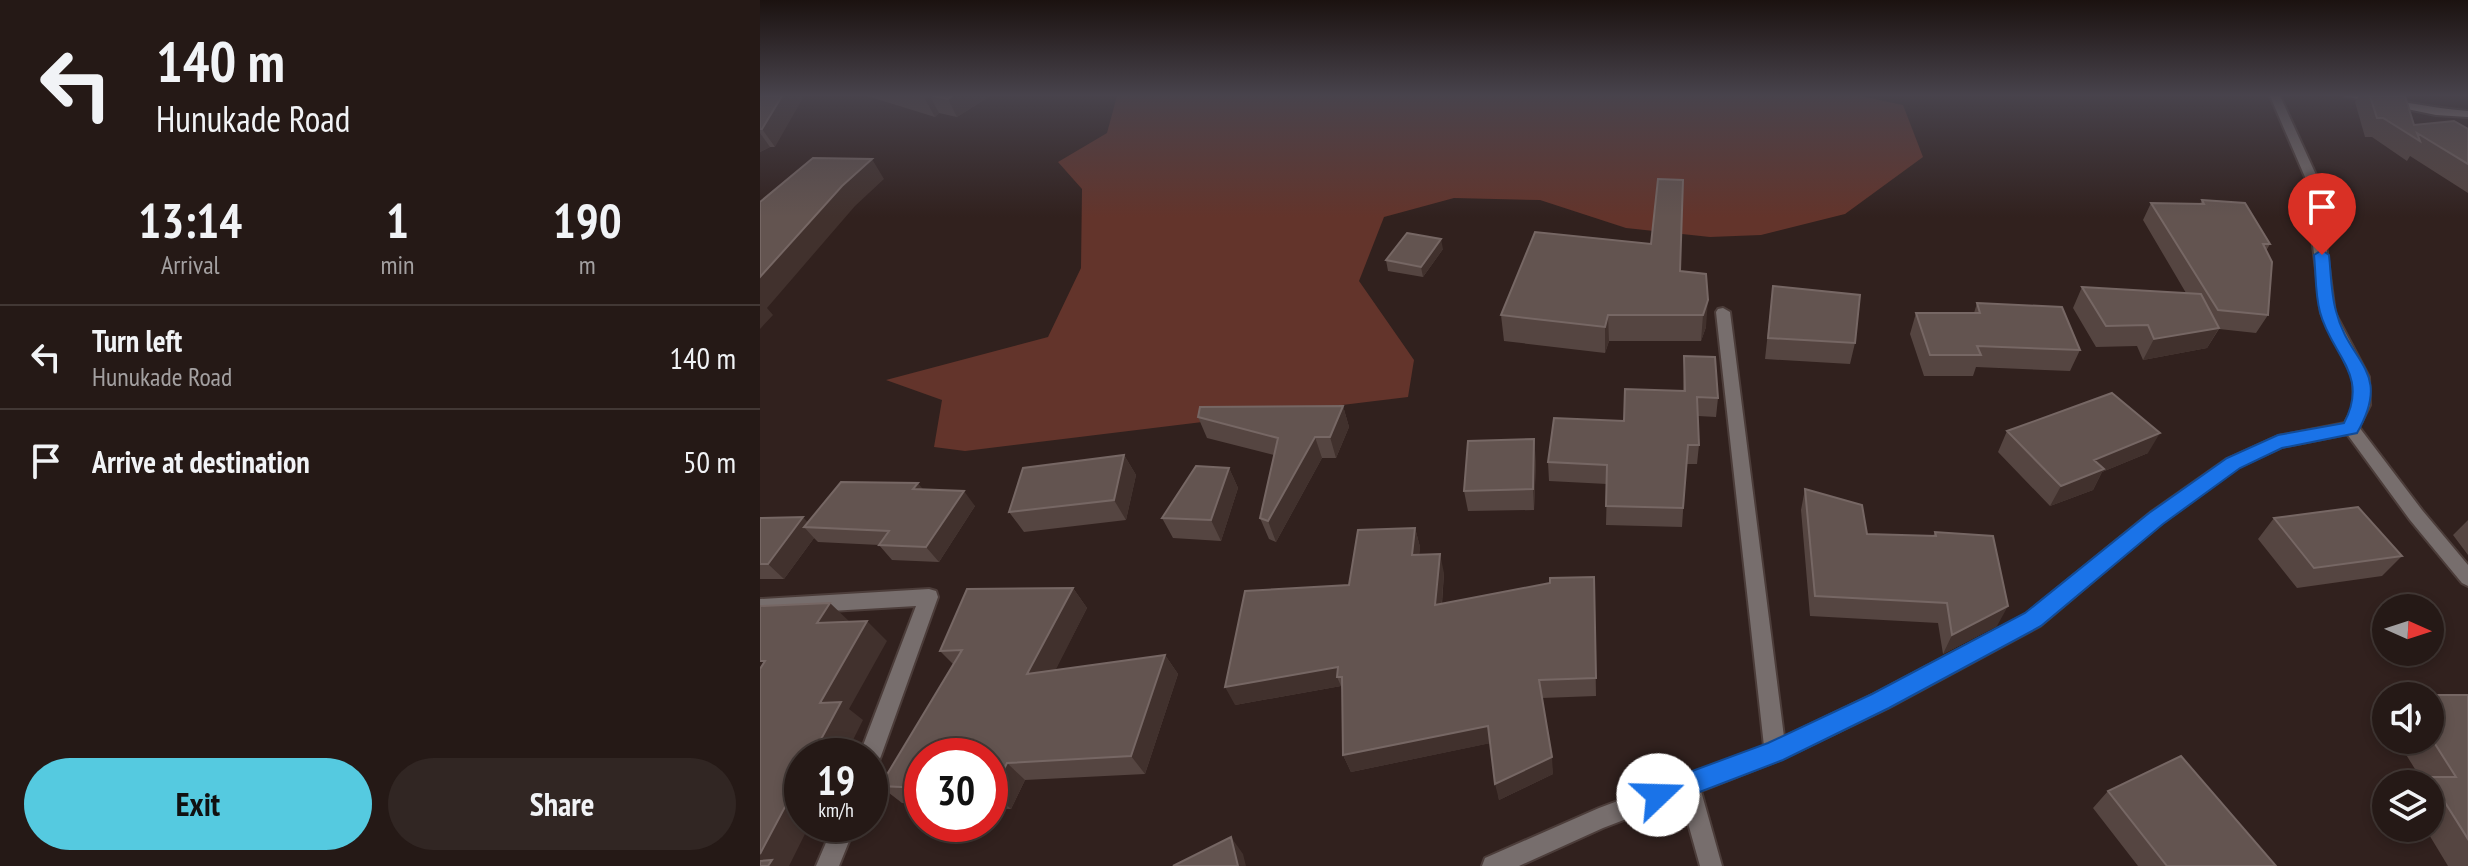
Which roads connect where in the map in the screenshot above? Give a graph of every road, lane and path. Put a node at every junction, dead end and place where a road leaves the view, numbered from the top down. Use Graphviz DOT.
graph roads {
  1 [pos="2293,136"];
  2 [pos="1723,312"];
  3 [pos="2351,428"];
  4 [pos="2468,578"];
  5 [pos="760,607"];
  6 [pos="877,738"];
  7 [pos="1775,752"];
  8 [pos="1688,784"];
  9 [pos="837,842"];
  10 [pos="827,866"];
  11 [pos="1493,866"];
  12 [pos="1711,866"];
  1 -- 3 [label="street"];
  2 -- 7 [label="street"];
  3 -- 4 [label="street"];
  3 -- 7 [label="street"];
  5 -- 6 [label="street"];
  7 -- 8 [label="street"];
  8 -- 11 [label="street"];
  8 -- 12 [label="street"];
  9 -- 10 [label="street"];
}
